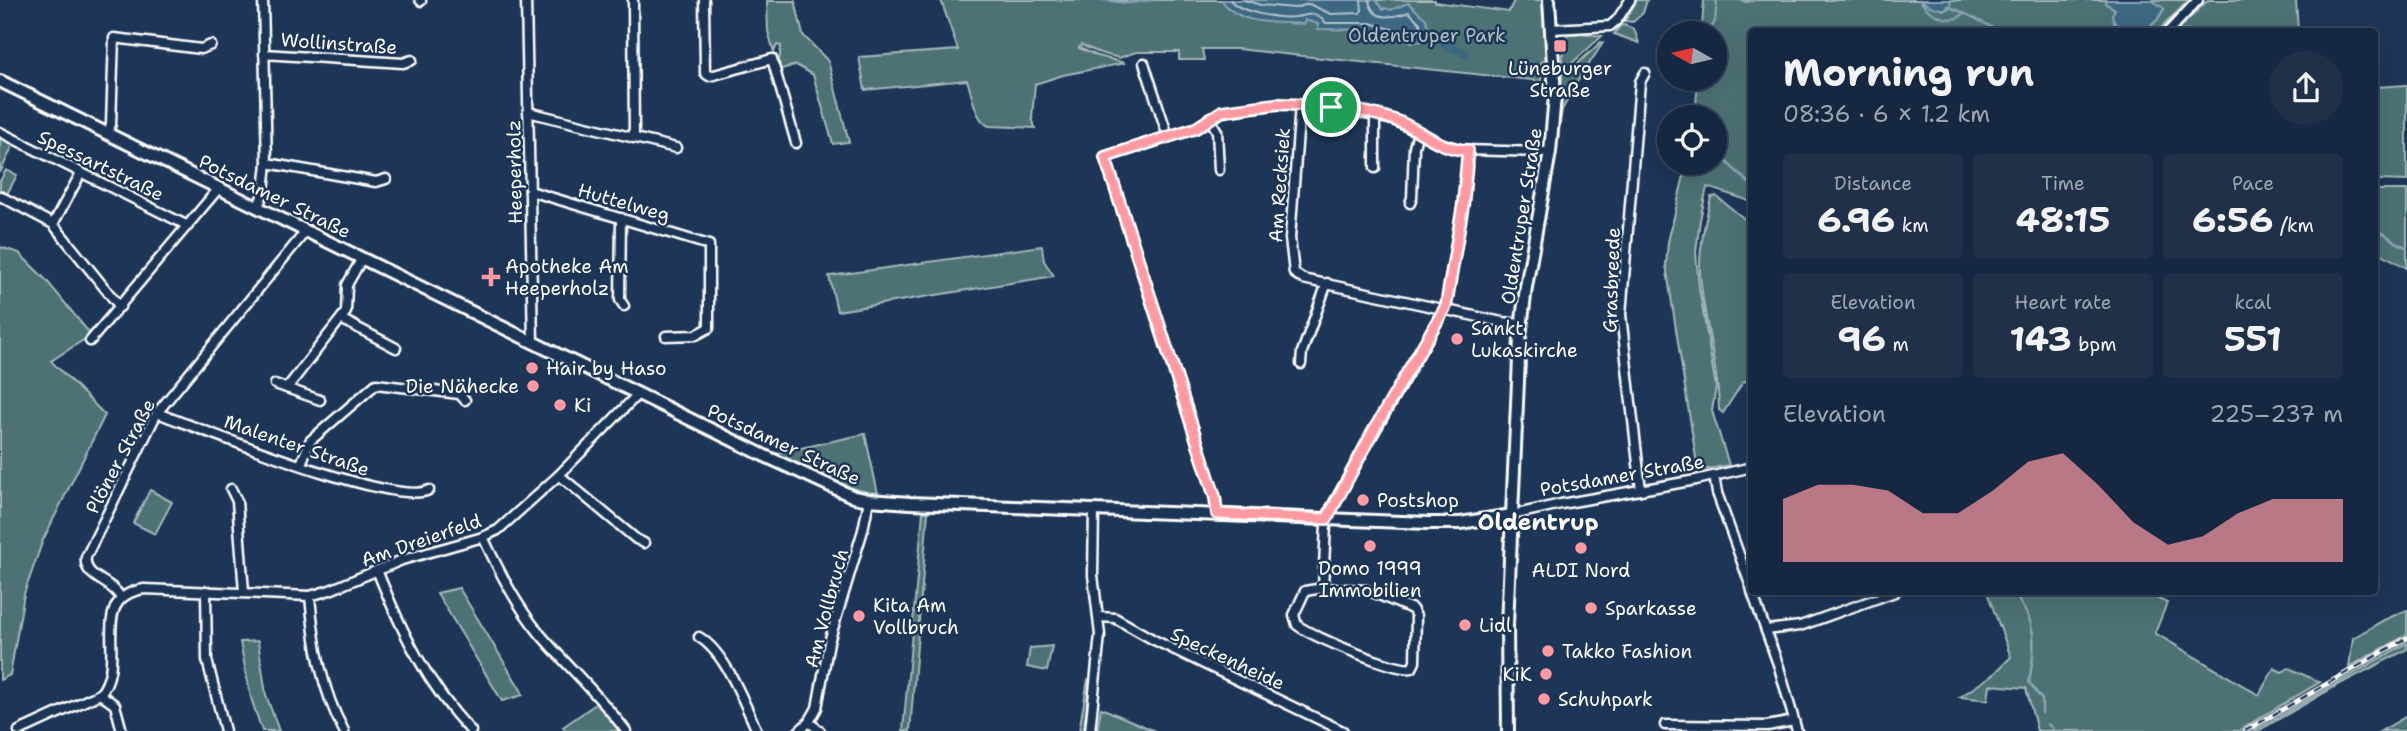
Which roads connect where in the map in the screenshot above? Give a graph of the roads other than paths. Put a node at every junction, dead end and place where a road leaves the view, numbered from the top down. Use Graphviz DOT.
graph roads {
  1 [pos="263,0"];
  2 [pos="526,0"];
  3 [pos="633,0"];
  4 [pos="704,0"];
  5 [pos="1549,0"];
  6 [pos="1630,0"];
  7 [pos="2198,0"];
  8 [pos="2172,28"];
  9 [pos="1552,29"];
  10 [pos="211,45"];
  11 [pos="264,54"];
  12 [pos="412,60"];
  13 [pos="1144,63"];
  14 [pos="1645,73"];
  15 [pos="0,81"];
  16 [pos="1300,105"];
  17 [pos="528,112"];
  18 [pos="1376,115"];
  19 [pos="1209,118"];
  20 [pos="0,132"];
  21 [pos="1418,132"];
  22 [pos="107,134"];
  23 [pos="1168,136"];
  24 [pos="634,138"];
  25 [pos="796,143"];
  26 [pos="676,148"];
  27 [pos="1468,150"];
  28 [pos="1550,152"];
  29 [pos="267,163"];
  30 [pos="1375,168"];
  31 [pos="1219,170"];
  32 [pos="81,173"];
  33 [pos="386,179"];
  34 [pos="219,188"];
  35 [pos="530,191"];
  36 [pos="0,196"];
  37 [pos="1410,203"];
  38 [pos="258,207"];
  39 [pos="621,218"];
  40 [pos="53,224"];
  41 [pos="188,226"];
  42 [pos="306,231"];
  43 [pos="362,258"];
  44 [pos="1327,283"];
  45 [pos="120,306"];
  46 [pos="624,306"];
  47 [pos="1444,309"];
  48 [pos="341,318"];
  49 [pos="1521,324"];
  50 [pos="666,336"];
  51 [pos="90,341"];
  52 [pos="533,343"];
  53 [pos="396,348"];
  54 [pos="1301,364"];
  55 [pos="275,384"];
  56 [pos="287,388"];
  57 [pos="639,394"];
  58 [pos="320,400"];
  59 [pos="465,400"];
  60 [pos="157,413"];
  61 [pos="301,464"];
  62 [pos="1748,468"];
  63 [pos="559,475"];
  64 [pos="1714,476"];
  65 [pos="231,489"];
  66 [pos="429,490"];
  67 [pos="1641,490"];
  68 [pos="869,500"];
  69 [pos="1094,510"];
  70 [pos="1217,514"];
  71 [pos="1512,515"];
  72 [pos="1327,519"];
  73 [pos="483,537"];
  74 [pos="644,543"];
  75 [pos="377,570"];
  76 [pos="1748,580"];
  77 [pos="1323,588"];
  78 [pos="206,591"];
  79 [pos="244,592"];
  80 [pos="1753,595"];
  81 [pos="1887,595"];
  82 [pos="310,596"];
  83 [pos="121,598"];
  84 [pos="1100,617"];
  85 [pos="1766,630"];
  86 [pos="699,637"];
  87 [pos="100,694"];
  88 [pos="1794,721"];
  89 [pos="809,722"];
  90 [pos="1665,725"];
  91 [pos="19,731"];
  92 [pos="122,731"];
  93 [pos="225,731"];
  94 [pos="344,731"];
  95 [pos="471,731"];
  96 [pos="626,731"];
  97 [pos="757,731"];
  98 [pos="799,731"];
  99 [pos="820,731"];
  100 [pos="1090,731"];
  101 [pos="1343,731"];
  102 [pos="1508,731"];
  103 [pos="1797,731"];
  1 -- 11 [label="street"];
  2 -- 17 [label="street, Heeperholz"];
  3 -- 24 [label="street"];
  4 -- 25 [label="street"];
  5 -- 9 [label="street, Oldentruper Straße"];
  6 -- 9 [label="street"];
  7 -- 8 [label="street"];
  9 -- 28 [label="street, Oldentruper Straße"];
  10 -- 22 [label="street"];
  11 -- 12 [label="street, Wollinstraße"];
  11 -- 29 [label="street"];
  13 -- 23 [label="street"];
  14 -- 67 [label="street, Grasbreede"];
  15 -- 22 [label="street, Potsdamer Straße"];
  16 -- 18 [label="street"];
  16 -- 19 [label="street"];
  16 -- 44 [label="street, Am Recksiek"];
  17 -- 24 [label="street"];
  17 -- 35 [label="street, Heeperholz"];
  18 -- 21 [label="street"];
  18 -- 30 [label="street"];
  19 -- 23 [label="street"];
  19 -- 31 [label="street"];
  20 -- 32 [label="street, Spessartstraße"];
  21 -- 27 [label="street"];
  21 -- 37 [label="street"];
  22 -- 34 [label="street, Potsdamer Straße"];
  23 -- 70 [label="street"];
  24 -- 26 [label="street"];
  27 -- 28 [label="street"];
  27 -- 47 [label="street"];
  28 -- 49 [label="street, Oldentruper Straße"];
  29 -- 33 [label="street"];
  29 -- 38 [label="street"];
  32 -- 40 [label="street"];
  32 -- 41 [label="street, Spessartstraße"];
  34 -- 38 [label="street, Potsdamer Straße"];
  34 -- 41 [label="street"];
  35 -- 39 [label="street, Huttelweg"];
  35 -- 52 [label="street, Heeperholz"];
  36 -- 40 [label="street"];
  38 -- 42 [label="street, Potsdamer Straße"];
  39 -- 46 [label="street"];
  39 -- 50 [label="street, Huttelweg"];
  40 -- 45 [label="street"];
  41 -- 45 [label="street"];
  42 -- 43 [label="street, Potsdamer Straße"];
  42 -- 60 [label="street, Plöner Straße"];
  43 -- 48 [label="street"];
  43 -- 52 [label="street, Potsdamer Straße"];
  44 -- 47 [label="street, Am Recksiek"];
  44 -- 54 [label="street"];
  45 -- 51 [label="street"];
  47 -- 49 [label="street, Am Recksiek"];
  47 -- 72 [label="street"];
  48 -- 53 [label="street"];
  48 -- 56 [label="street"];
  49 -- 71 [label="street, Oldentruper Straße"];
  52 -- 57 [label="street, Potsdamer Straße"];
  55 -- 56 [label="street"];
  56 -- 58 [label="street"];
  57 -- 63 [label="street, Am Dreierfeld"];
  57 -- 68 [label="street, Potsdamer Straße"];
  59 -- 61 [label="street"];
  60 -- 61 [label="street, Malenter Straße"];
  60 -- 83 [label="street, Plöner Straße"];
  61 -- 66 [label="street, Malenter Straße"];
  62 -- 64 [label="street, Potsdamer Straße"];
  63 -- 73 [label="street, Am Dreierfeld"];
  63 -- 74 [label="street"];
  64 -- 67 [label="street, Potsdamer Straße"];
  64 -- 76 [label="street"];
  65 -- 79 [label="street"];
  67 -- 71 [label="street, Potsdamer Straße"];
  68 -- 69 [label="street, Potsdamer Straße"];
  68 -- 89 [label="street, Am Vollbruch"];
  69 -- 70 [label="street, Potsdamer Straße"];
  69 -- 84 [label="street"];
  70 -- 72 [label="street, Potsdamer Straße"];
  71 -- 72 [label="street, Potsdamer Straße"];
  71 -- 102 [label="street, Oldentruper Straße"];
  72 -- 77 [label="street"];
  73 -- 75 [label="street, Am Dreierfeld"];
  73 -- 96 [label="street"];
  75 -- 82 [label="street, Am Dreierfeld"];
  75 -- 95 [label="street"];
  77 -- 77 [label="street"];
  78 -- 79 [label="street, Am Dreierfeld"];
  78 -- 83 [label="street, Am Dreierfeld"];
  78 -- 93 [label="street"];
  79 -- 82 [label="street, Am Dreierfeld"];
  80 -- 85 [label="street"];
  81 -- 85 [label="street"];
  82 -- 94 [label="street"];
  83 -- 87 [label="street"];
  84 -- 100 [label="street"];
  84 -- 101 [label="street, Speckenheide"];
  85 -- 88 [label="street"];
  86 -- 97 [label="street"];
  87 -- 91 [label="street"];
  87 -- 92 [label="street"];
  88 -- 90 [label="street"];
  88 -- 103 [label="street"];
  89 -- 98 [label="street, Am Vollbruch"];
  89 -- 99 [label="street"];
}
